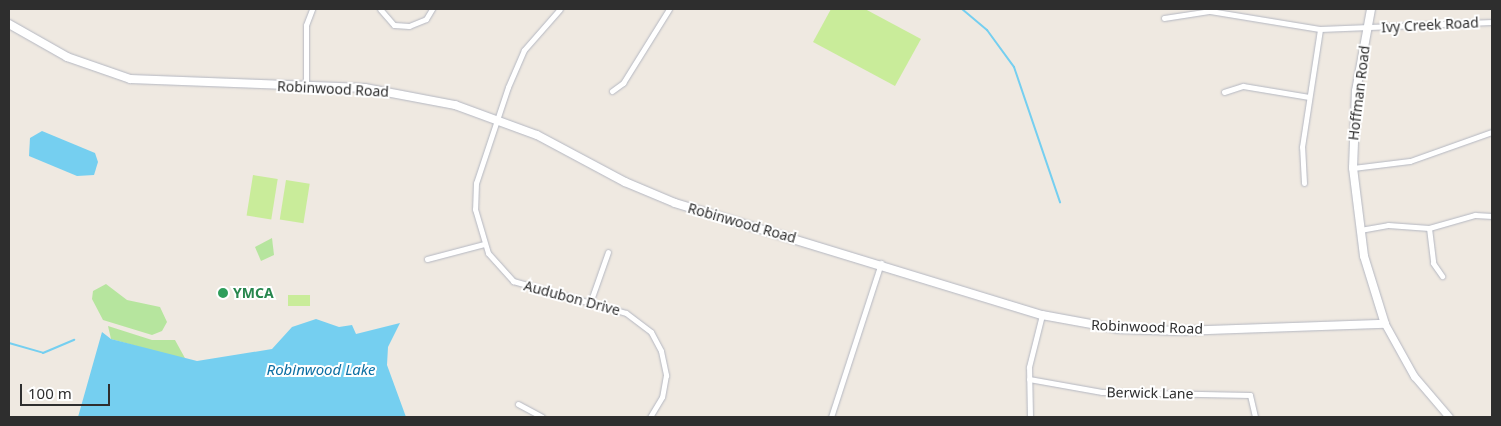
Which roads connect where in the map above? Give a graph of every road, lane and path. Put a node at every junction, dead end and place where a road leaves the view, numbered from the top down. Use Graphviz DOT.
graph roads {
  1 [pos="312,9"];
  2 [pos="380,9"];
  3 [pos="432,9"];
  4 [pos="560,9"];
  5 [pos="669,9"];
  6 [pos="1371,9"];
  7 [pos="1164,18"];
  8 [pos="1492,22"];
  9 [pos="9,24"];
  10 [pos="1367,28"];
  11 [pos="1320,29"];
  12 [pos="306,85"];
  13 [pos="612,91"];
  14 [pos="1224,92"];
  15 [pos="1309,97"];
  16 [pos="496,118"];
  17 [pos="1492,132"];
  18 [pos="1353,168"];
  19 [pos="1304,183"];
  20 [pos="1492,216"];
  21 [pos="1429,228"];
  22 [pos="1359,230"];
  23 [pos="484,244"];
  24 [pos="608,252"];
  25 [pos="427,260"];
  26 [pos="881,263"];
  27 [pos="1442,276"];
  28 [pos="590,303"];
  29 [pos="1042,315"];
  30 [pos="1385,324"];
  31 [pos="1029,379"];
  32 [pos="518,404"];
  33 [pos="542,417"];
  34 [pos="650,417"];
  35 [pos="830,417"];
  36 [pos="1030,417"];
  37 [pos="1255,417"];
  38 [pos="1450,417"];
  1 -- 12 [label="street"];
  2 -- 3 [label="street"];
  4 -- 16 [label="street, Audubon Drive"];
  5 -- 13 [label="street"];
  6 -- 10 [label="main road, Hoffman Road"];
  7 -- 11 [label="street, Ivy Creek Road"];
  8 -- 10 [label="street, Ivy Creek Road"];
  9 -- 12 [label="main road, Robinwood Road"];
  10 -- 11 [label="street, Ivy Creek Road"];
  10 -- 18 [label="main road, Hoffman Road"];
  11 -- 15 [label="street"];
  12 -- 16 [label="main road, Robinwood Road"];
  14 -- 15 [label="street"];
  15 -- 19 [label="street"];
  16 -- 23 [label="street, Audubon Drive"];
  16 -- 26 [label="main road, Robinwood Road"];
  17 -- 18 [label="street"];
  18 -- 22 [label="main road, Hoffman Road"];
  20 -- 21 [label="street"];
  21 -- 22 [label="street"];
  21 -- 27 [label="street"];
  22 -- 30 [label="main road, Hoffman Road"];
  23 -- 25 [label="street"];
  23 -- 28 [label="street, Audubon Drive"];
  24 -- 28 [label="street"];
  26 -- 29 [label="main road, Robinwood Road"];
  26 -- 35 [label="street"];
  28 -- 34 [label="street, Audubon Drive"];
  29 -- 30 [label="main road, Robinwood Road"];
  29 -- 31 [label="street"];
  30 -- 38 [label="street"];
  31 -- 36 [label="street"];
  31 -- 37 [label="street, Berwick Lane"];
  32 -- 33 [label="street"];
}
